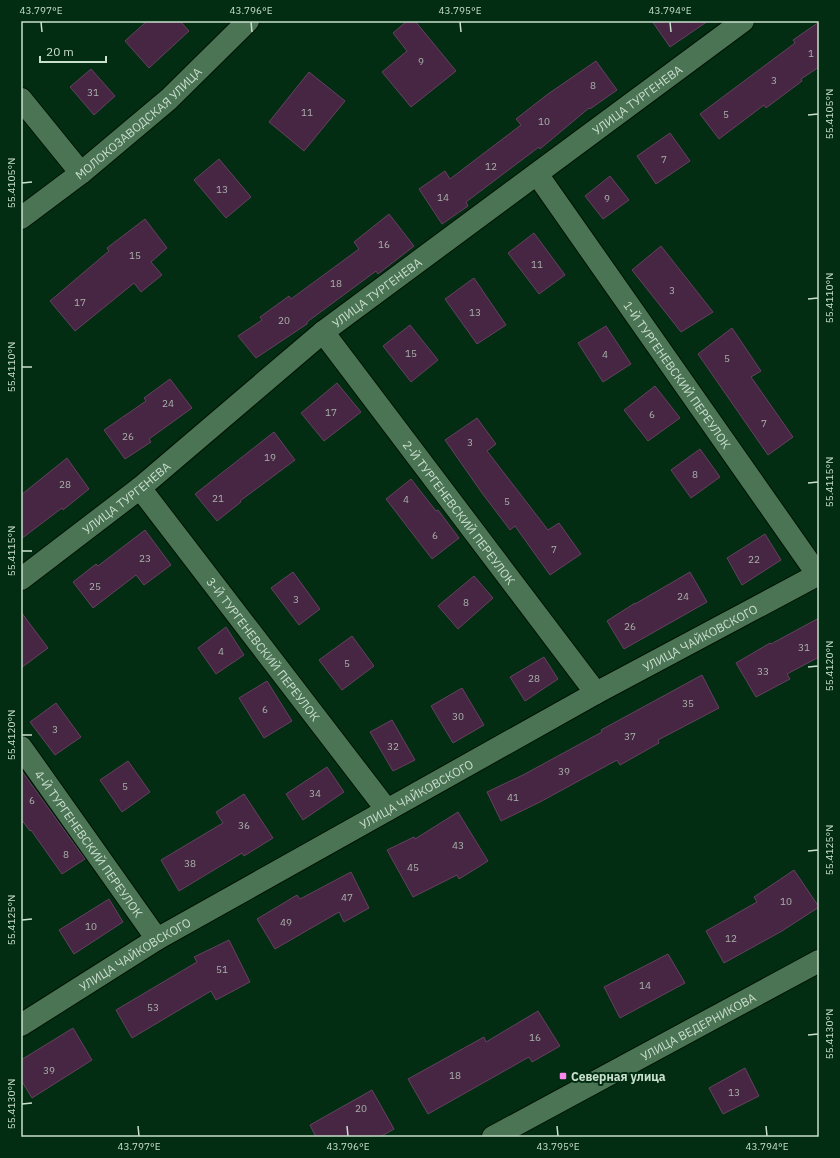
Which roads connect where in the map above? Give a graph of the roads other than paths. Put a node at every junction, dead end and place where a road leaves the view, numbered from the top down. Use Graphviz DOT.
graph roads {
  1 [pos="248,21"];
  2 [pos="743,21"];
  3 [pos="21,99"];
  4 [pos="81,173"];
  5 [pos="537,174"];
  6 [pos="21,218"];
  7 [pos="323,332"];
  8 [pos="140,488"];
  9 [pos="818,575"];
  10 [pos="21,579"];
  11 [pos="596,693"];
  12 [pos="21,747"];
  13 [pos="387,810"];
  14 [pos="157,939"];
  15 [pos="819,961"];
  16 [pos="21,1025"];
  17 [pos="493,1137"];
  1 -- 4 [label="street, МОЛОКОЗАВОДСКАЯ УЛИЦА"];
  2 -- 5 [label="street, УЛИЦА ТУРГЕНЕВА"];
  3 -- 4 [label="street"];
  4 -- 6 [label="street, МОЛОКОЗАВОДСКАЯ УЛИЦА"];
  5 -- 7 [label="street, УЛИЦА ТУРГЕНЕВА"];
  5 -- 9 [label="street, 1-Й ТУРГЕНЕВСКИЙ ПЕРЕУЛОК"];
  7 -- 8 [label="street, УЛИЦА ТУРГЕНЕВА"];
  7 -- 11 [label="street, 2-Й ТУРГЕНЕВСКИЙ ПЕРЕУЛОК"];
  8 -- 10 [label="street, УЛИЦА ТУРГЕНЕВА"];
  8 -- 13 [label="street, 3-Й ТУРГЕНЕВСКИЙ ПЕРЕУЛОК"];
  9 -- 11 [label="street, УЛИЦА ЧАЙКОВСКОГО"];
  11 -- 13 [label="street, УЛИЦА ЧАЙКОВСКОГО"];
  12 -- 14 [label="street, 4-Й ТУРГЕНЕВСКИЙ ПЕРЕУЛОК"];
  13 -- 14 [label="street, УЛИЦА ЧАЙКОВСКОГО"];
  14 -- 16 [label="street, УЛИЦА ЧАЙКОВСКОГО"];
  15 -- 17 [label="street, УЛИЦА ВЕДЕРНИКОВА"];
}
